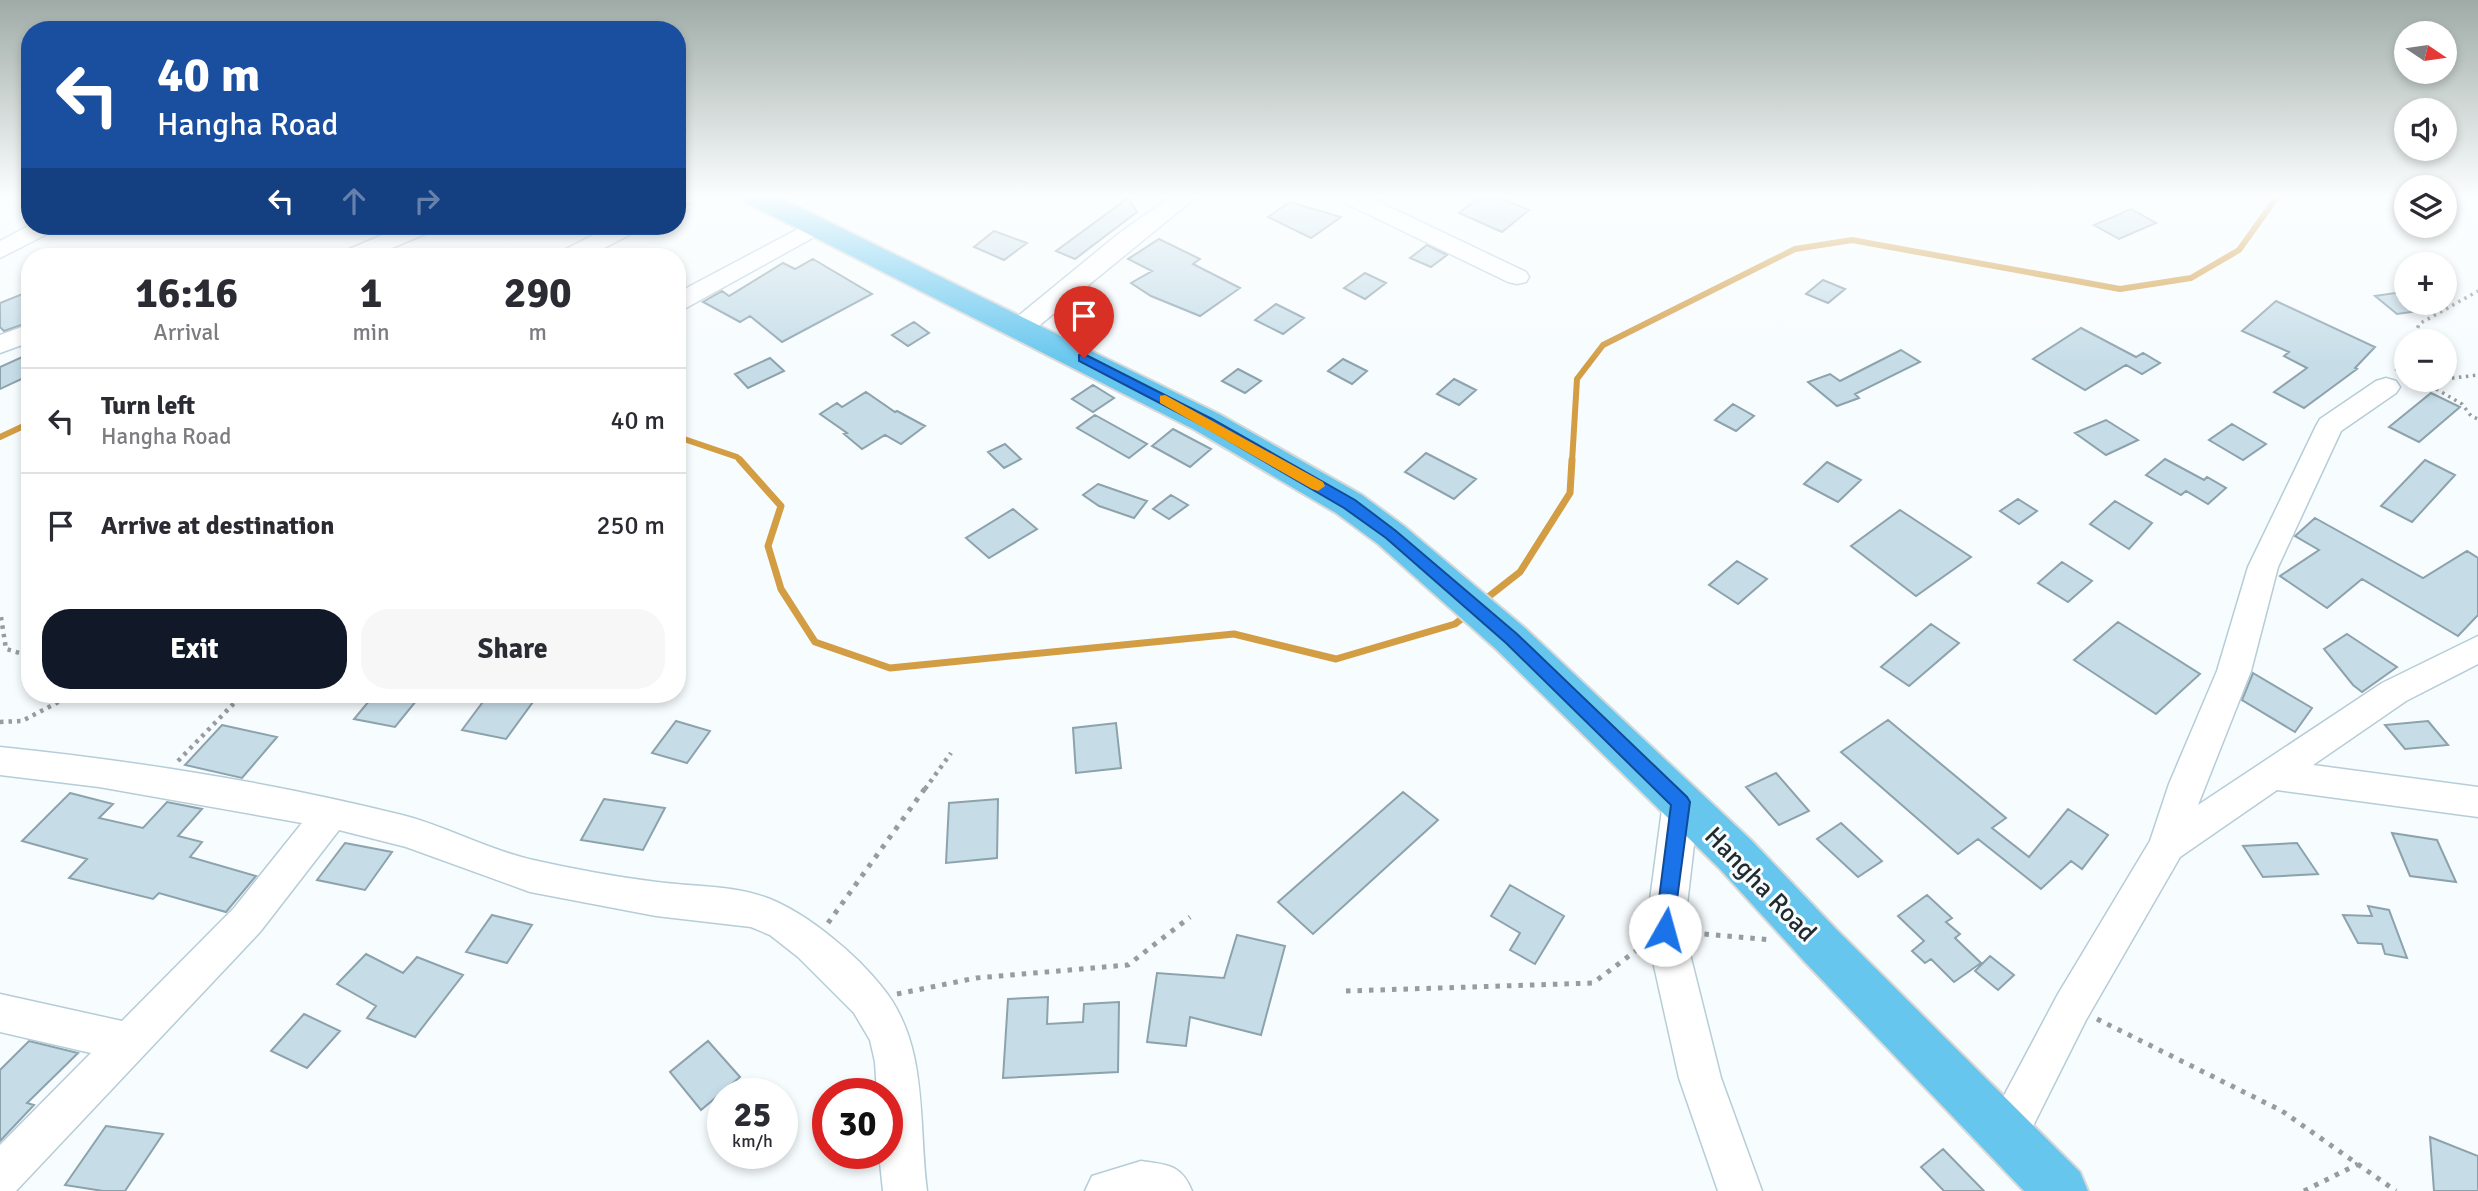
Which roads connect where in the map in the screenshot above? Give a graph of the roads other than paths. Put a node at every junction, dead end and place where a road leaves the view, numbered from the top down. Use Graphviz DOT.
graph roads {
  1 [pos="769,253"];
  2 [pos="871,253"];
  3 [pos="1111,253"];
  4 [pos="1466,253"];
  5 [pos="1517,277"];
  6 [pos="686,298"];
  7 [pos="1021,327"];
  8 [pos="21,336"];
  9 [pos="0,345"];
  10 [pos="2386,387"];
  11 [pos="2478,649"];
  12 [pos="0,761"];
  13 [pos="2274,775"];
  14 [pos="1681,802"];
  15 [pos="2478,802"];
  16 [pos="331,813"];
  17 [pos="2167,846"];
  18 [pos="0,1013"];
  19 [pos="131,1043"];
  20 [pos="2006,1135"];
  21 [pos="0,1176"];
  22 [pos="2048,1186"];
  23 [pos="905,1191"];
  24 [pos="1107,1191"];
  25 [pos="1170,1191"];
  26 [pos="1740,1191"];
  1 -- 6 [label="street"];
  2 -- 7 [label="highway, Hangha Road"];
  3 -- 7 [label="street"];
  4 -- 5 [label="street"];
  7 -- 14 [label="highway, Hangha Road"];
  8 -- 9 [label="street"];
  10 -- 17 [label="street"];
  11 -- 13 [label="street"];
  12 -- 16 [label="street"];
  13 -- 15 [label="street"];
  13 -- 17 [label="street"];
  14 -- 20 [label="highway, Hangha Road"];
  14 -- 26 [label="street"];
  16 -- 19 [label="street"];
  16 -- 23 [label="street"];
  17 -- 20 [label="street"];
  18 -- 19 [label="street"];
  19 -- 21 [label="street"];
  20 -- 22 [label="highway, Hangha Road"];
  24 -- 25 [label="street"];
}
